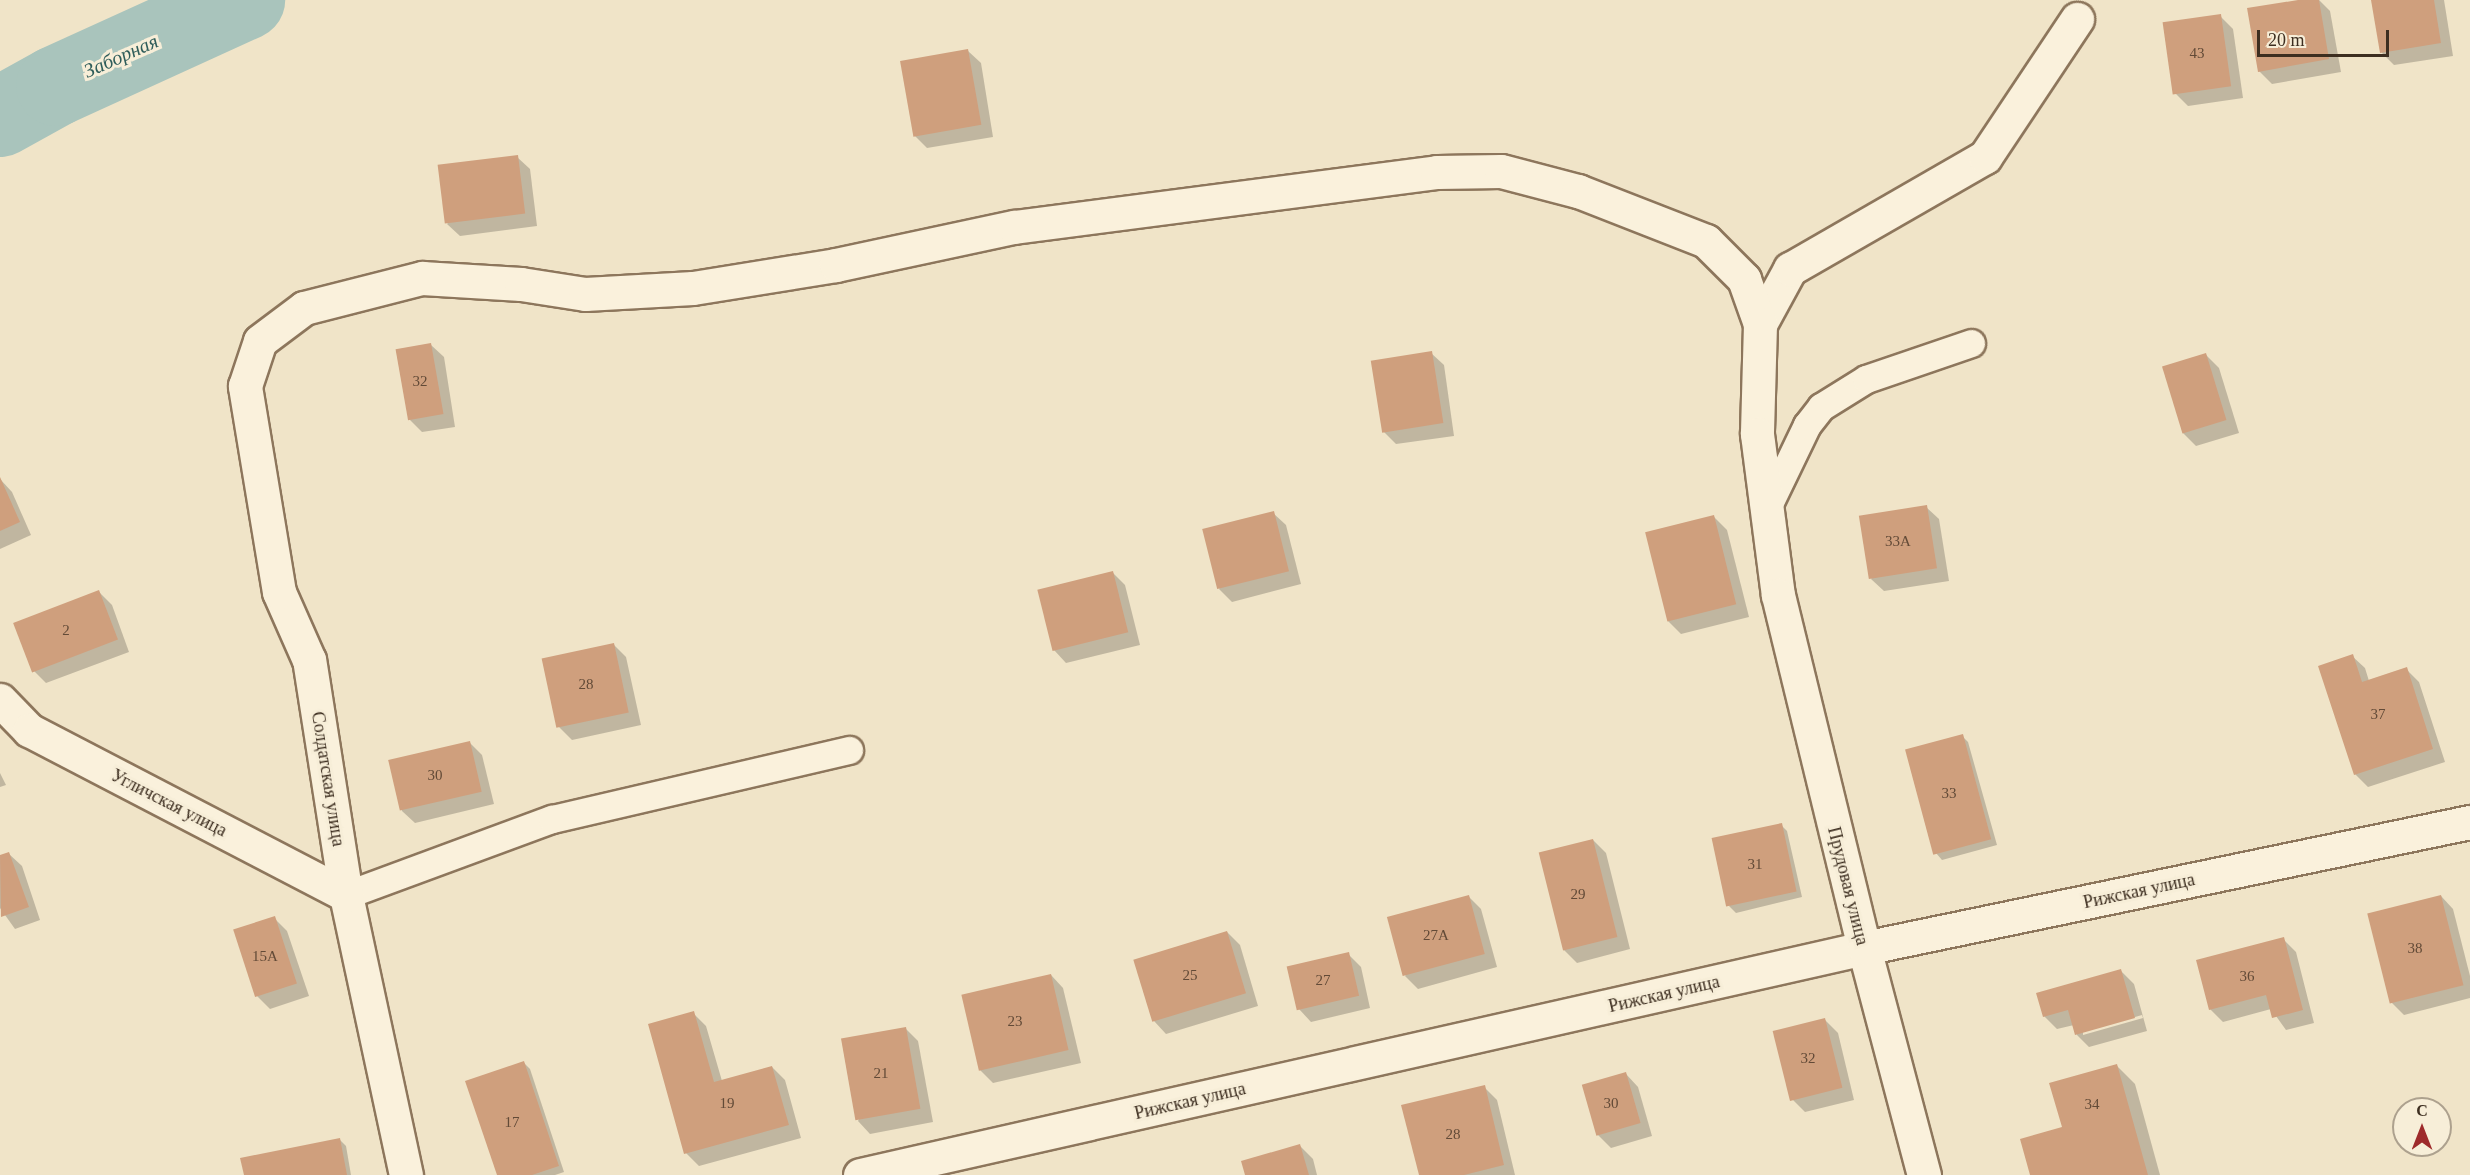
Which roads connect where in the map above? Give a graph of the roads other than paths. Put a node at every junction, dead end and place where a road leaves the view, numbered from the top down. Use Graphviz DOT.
graph roads {
  1 [pos="2077,19"];
  2 [pos="1760,324"];
  3 [pos="1971,343"];
  4 [pos="1767,508"];
  5 [pos="0,700"];
  6 [pos="849,750"];
  7 [pos="2470,822"];
  8 [pos="346,895"];
  9 [pos="1863,948"];
  10 [pos="406,1175"];
  11 [pos="860,1175"];
  12 [pos="1924,1175"];
  1 -- 2 [label="street"];
  2 -- 4 [label="street, Прудовая улица"];
  2 -- 8 [label="street, Солдатская улица"];
  3 -- 4 [label="lane"];
  4 -- 9 [label="street, Прудовая улица"];
  5 -- 8 [label="street, Угличская улица"];
  6 -- 8 [label="lane"];
  7 -- 9 [label="street, Рижская улица"];
  8 -- 10 [label="street, Солдатская улица"];
  9 -- 11 [label="street, Рижская улица"];
  9 -- 12 [label="street, Прудовая улица"];
}
